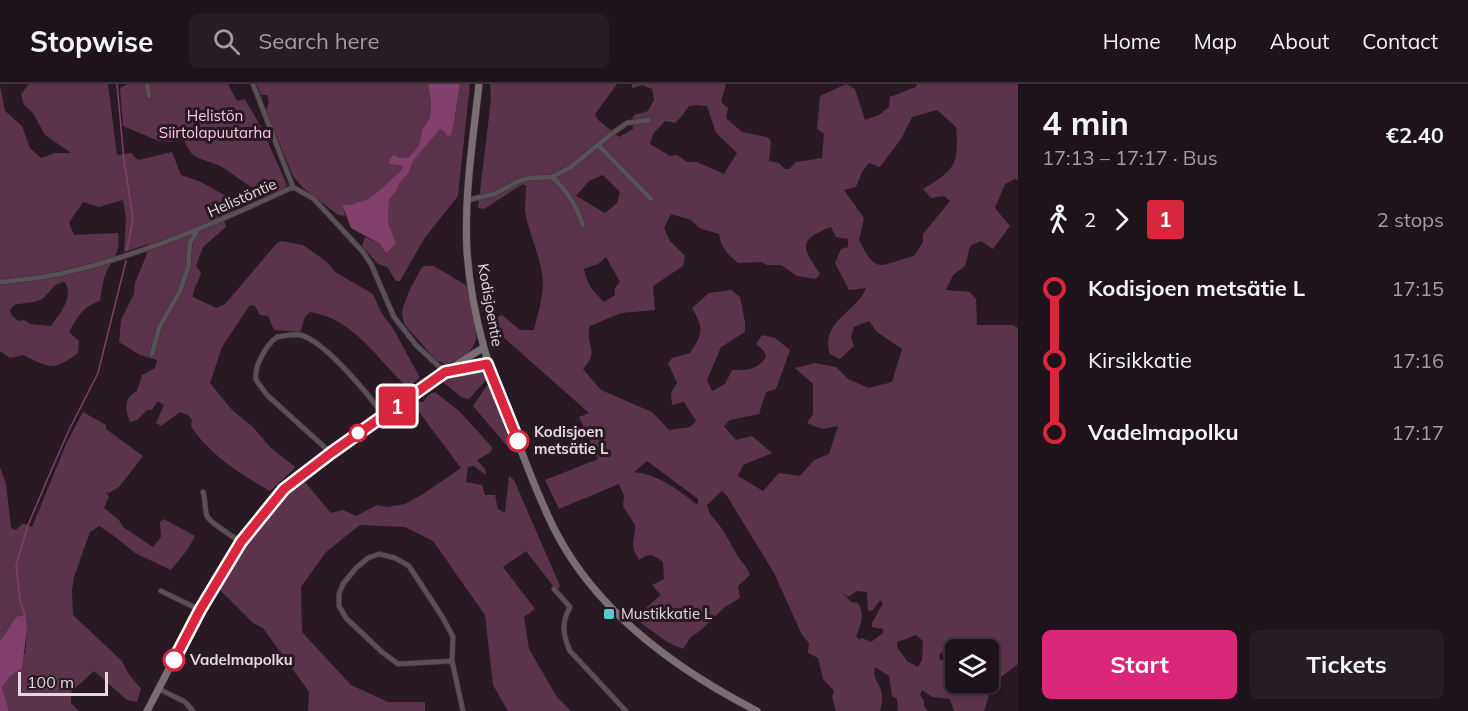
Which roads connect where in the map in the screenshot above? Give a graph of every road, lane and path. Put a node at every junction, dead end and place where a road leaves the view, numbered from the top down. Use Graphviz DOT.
graph roads {
  1 [pos="147,84"];
  2 [pos="253,84"];
  3 [pos="479,84"];
  4 [pos="149,96"];
  5 [pos="649,120"];
  6 [pos="598,145"];
  7 [pos="552,177"];
  8 [pos="293,187"];
  9 [pos="651,199"];
  10 [pos="468,200"];
  11 [pos="583,225"];
  12 [pos="197,231"];
  13 [pos="0,282"];
  14 [pos="483,348"];
  15 [pos="152,354"];
  16 [pos="487,364"];
  17 [pos="446,371"];
  18 [pos="383,415"];
  19 [pos="331,453"];
  20 [pos="203,492"];
  21 [pos="241,542"];
  22 [pos="554,589"];
  23 [pos="161,591"];
  24 [pos="200,610"];
  25 [pos="452,661"];
  26 [pos="159,689"];
  27 [pos="147,711"];
  28 [pos="193,711"];
  29 [pos="463,711"];
  30 [pos="627,711"];
  31 [pos="757,711"];
  1 -- 4 [label="street"];
  2 -- 8 [label="street"];
  3 -- 10 [label="street, Kodisjoentie"];
  5 -- 6 [label="street"];
  6 -- 7 [label="street"];
  6 -- 9 [label="street"];
  7 -- 10 [label="street"];
  7 -- 11 [label="street"];
  8 -- 12 [label="street, Helistöntie"];
  8 -- 17 [label="street, Helistöntie"];
  10 -- 14 [label="street, Kodisjoentie"];
  12 -- 13 [label="street, Helistöntie"];
  12 -- 15 [label="street"];
  14 -- 16 [label="street, Kodisjoentie"];
  14 -- 17 [label="street"];
  16 -- 17 [label="street"];
  16 -- 31 [label="street, Kodisjoentie"];
  17 -- 18 [label="street"];
  18 -- 19 [label="street"];
  18 -- 19 [label="street"];
  19 -- 21 [label="street"];
  20 -- 21 [label="street"];
  21 -- 24 [label="street"];
  22 -- 30 [label="street"];
  23 -- 24 [label="street"];
  24 -- 26 [label="street"];
  25 -- 25 [label="street"];
  25 -- 29 [label="street"];
  26 -- 27 [label="street"];
  26 -- 28 [label="street"];
}
